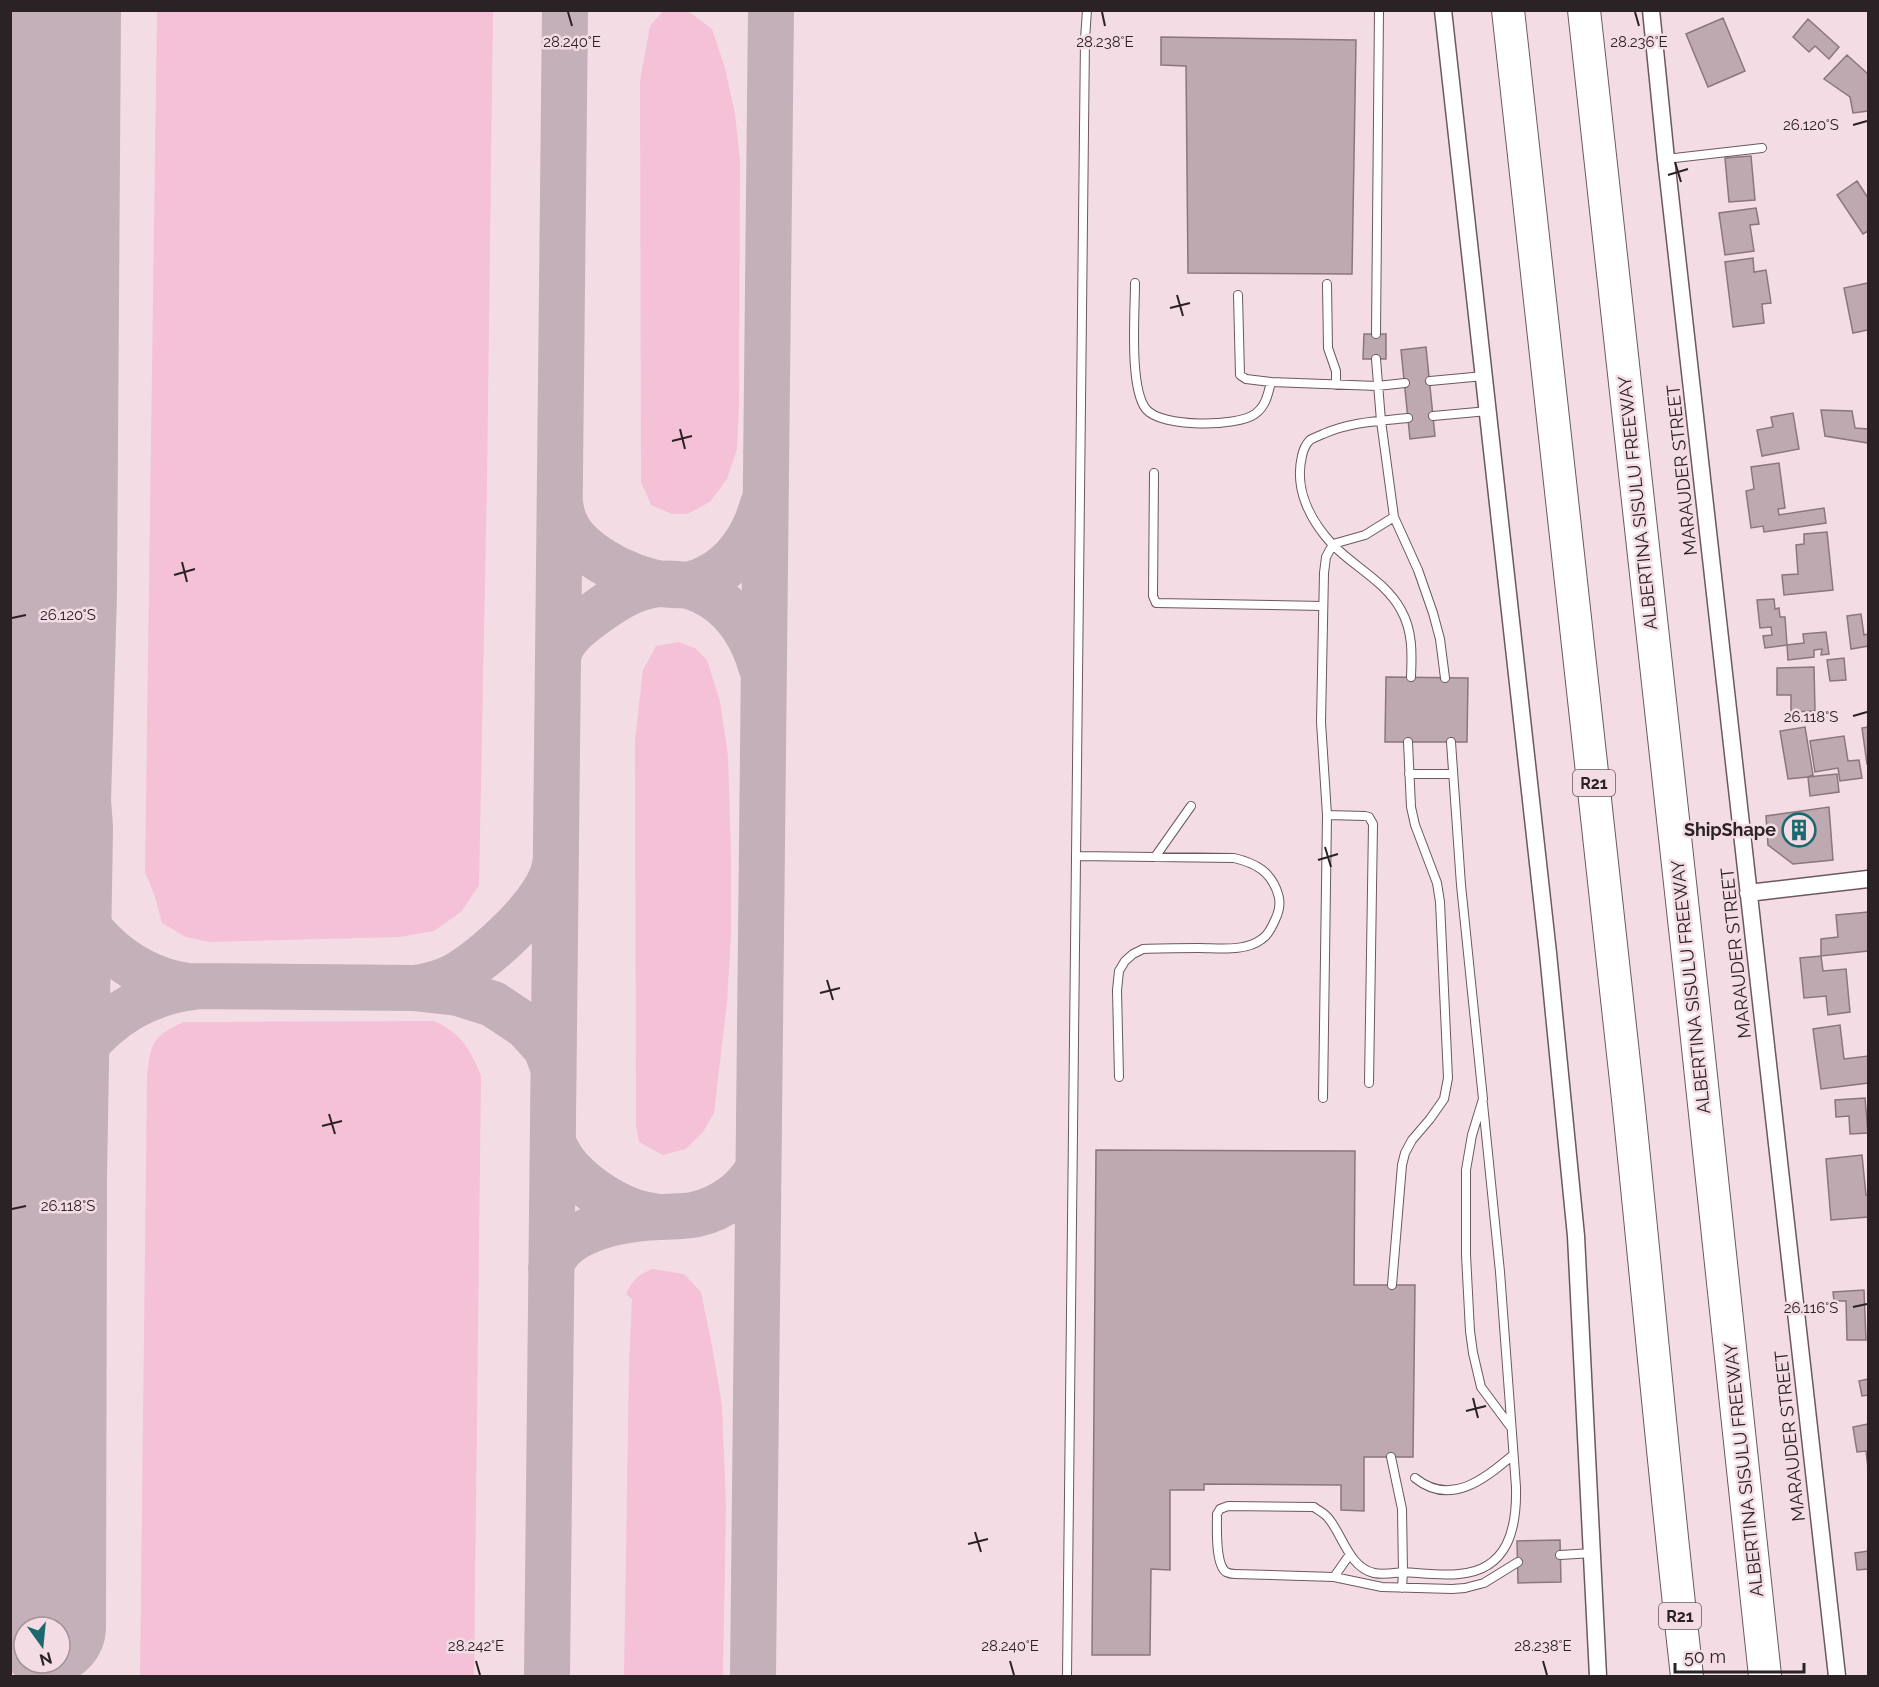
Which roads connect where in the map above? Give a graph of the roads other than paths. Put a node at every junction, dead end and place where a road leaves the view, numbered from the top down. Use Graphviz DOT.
graph roads {
  1 [pos="1087,10"];
  2 [pos="1379,10"];
  3 [pos="1443,10"];
  4 [pos="1509,10"];
  5 [pos="1584,10"];
  6 [pos="1651,10"];
  7 [pos="1762,148"];
  8 [pos="1666,159"];
  9 [pos="1135,283"];
  10 [pos="1328,284"];
  11 [pos="1238,295"];
  12 [pos="1376,334"];
  13 [pos="1376,359"];
  14 [pos="1484,376"];
  15 [pos="1430,381"];
  16 [pos="1271,382"];
  17 [pos="1405,383"];
  18 [pos="1336,385"];
  19 [pos="1377,386"];
  20 [pos="1488,411"];
  21 [pos="1433,416"];
  22 [pos="1408,418"];
  23 [pos="1381,421"];
  24 [pos="1154,473"];
  25 [pos="1394,518"];
  26 [pos="1333,544"];
  27 [pos="1323,606"];
  28 [pos="1411,677"];
  29 [pos="1445,678"];
  30 [pos="1408,742"];
  31 [pos="1451,742"];
  32 [pos="1409,774"];
  33 [pos="1453,774"];
  34 [pos="1191,806"];
  35 [pos="1327,815"];
  36 [pos="1076,856"];
  37 [pos="1155,857"];
  38 [pos="1869,879"];
  39 [pos="1748,893"];
  40 [pos="1119,1077"];
  41 [pos="1369,1083"];
  42 [pos="1323,1098"];
  43 [pos="1482,1099"];
  44 [pos="1392,1285"];
  45 [pos="1510,1426"];
  46 [pos="1513,1455"];
  47 [pos="1391,1457"];
  48 [pos="1415,1478"];
  49 [pos="1593,1553"];
  50 [pos="1350,1554"];
  51 [pos="1560,1555"];
  52 [pos="1674,1556"];
  53 [pos="1518,1562"];
  54 [pos="1403,1572"];
  55 [pos="1334,1577"];
  56 [pos="1402,1588"];
  57 [pos="1067,1677"];
  58 [pos="1598,1677"];
  59 [pos="1675,1677"];
  60 [pos="1687,1677"];
  61 [pos="1765,1677"];
  62 [pos="1837,1677"];
  1 -- 36 [label="lane"];
  2 -- 12 [label="lane"];
  3 -- 14 [label="street"];
  4 -- 52 [label="highway, R21"];
  5 -- 61 [label="highway, ALBERTINA SISULU FREEWAY"];
  6 -- 8 [label="street, MARAUDER STREET"];
  7 -- 8 [label="lane"];
  8 -- 39 [label="street, MARAUDER STREET"];
  9 -- 16 [label="lane"];
  10 -- 18 [label="lane"];
  11 -- 16 [label="lane"];
  13 -- 19 [label="lane"];
  14 -- 15 [label="lane"];
  14 -- 20 [label="street"];
  16 -- 18 [label="lane"];
  17 -- 19 [label="lane"];
  18 -- 19 [label="lane"];
  19 -- 23 [label="lane"];
  20 -- 21 [label="lane"];
  20 -- 49 [label="street"];
  22 -- 23 [label="lane"];
  23 -- 25 [label="lane"];
  23 -- 26 [label="lane"];
  24 -- 27 [label="lane"];
  25 -- 26 [label="lane"];
  25 -- 29 [label="lane"];
  26 -- 27 [label="lane"];
  26 -- 28 [label="lane"];
  27 -- 35 [label="lane"];
  30 -- 32 [label="lane"];
  31 -- 33 [label="lane"];
  32 -- 33 [label="lane"];
  32 -- 44 [label="lane"];
  33 -- 43 [label="lane"];
  34 -- 37 [label="lane"];
  35 -- 41 [label="lane"];
  35 -- 42 [label="lane"];
  36 -- 37 [label="lane"];
  36 -- 57 [label="lane"];
  37 -- 40 [label="lane"];
  38 -- 39 [label="street"];
  39 -- 62 [label="street, MARAUDER STREET"];
  43 -- 45 [label="lane"];
  43 -- 45 [label="lane"];
  45 -- 46 [label="lane"];
  46 -- 48 [label="lane"];
  46 -- 54 [label="lane"];
  47 -- 54 [label="lane"];
  49 -- 51 [label="lane"];
  49 -- 58 [label="street"];
  50 -- 54 [label="lane"];
  50 -- 55 [label="lane"];
  50 -- 55 [label="lane"];
  52 -- 59 [label="highway"];
  52 -- 60 [label="highway, R21"];
  53 -- 56 [label="lane"];
  54 -- 56 [label="lane"];
  55 -- 56 [label="lane"];
}
